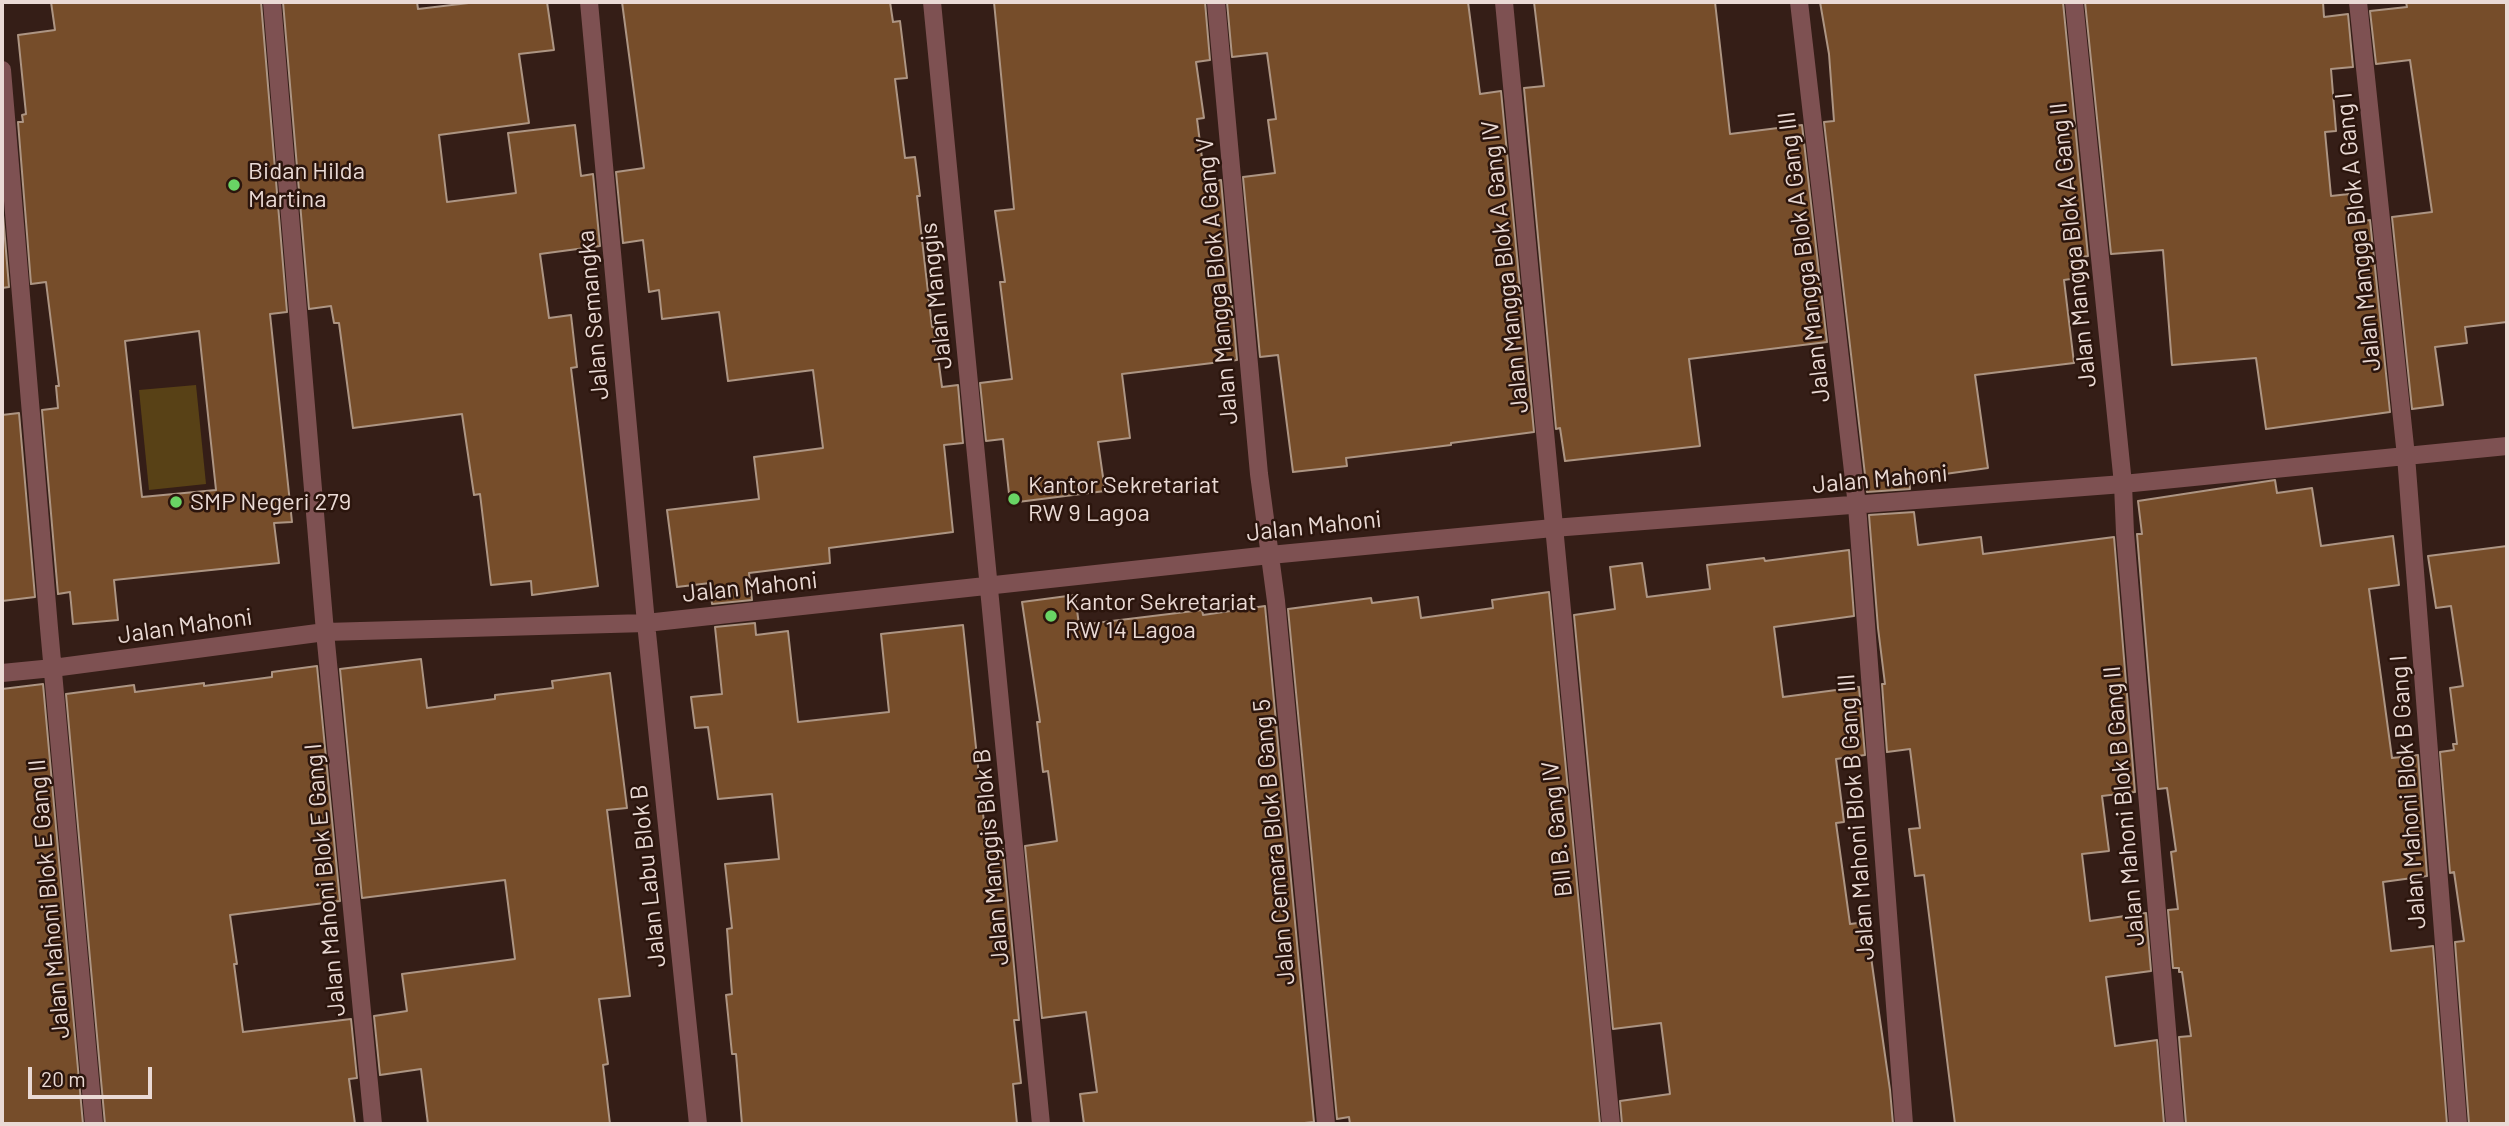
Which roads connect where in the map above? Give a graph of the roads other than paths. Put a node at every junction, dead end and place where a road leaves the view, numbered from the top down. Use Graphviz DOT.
graph roads {
  1 [pos="272,2"];
  2 [pos="589,2"];
  3 [pos="932,2"];
  4 [pos="1216,2"];
  5 [pos="1504,2"];
  6 [pos="1799,2"];
  7 [pos="2074,2"];
  8 [pos="2358,2"];
  9 [pos="2,70"];
  10 [pos="2507,446"];
  11 [pos="2406,456"];
  12 [pos="2123,484"];
  13 [pos="1857,506"];
  14 [pos="1553,528"];
  15 [pos="1270,555"];
  16 [pos="990,586"];
  17 [pos="646,623"];
  18 [pos="326,632"];
  19 [pos="52,668"];
  20 [pos="2,673"];
  21 [pos="94,1124"];
  22 [pos="373,1124"];
  23 [pos="698,1124"];
  24 [pos="1041,1124"];
  25 [pos="1326,1124"];
  26 [pos="1611,1124"];
  27 [pos="1904,1124"];
  28 [pos="2175,1124"];
  29 [pos="2458,1124"];
  1 -- 18 [label="street, Jalan Mahoni Blok E Gang I"];
  2 -- 17 [label="street, Jalan Semangka"];
  3 -- 16 [label="street, Jalan Manggis"];
  4 -- 15 [label="street, Jalan Mangga Blok A Gang V"];
  5 -- 14 [label="street, Jalan Mangga Blok A Gang IV"];
  6 -- 13 [label="street, Jalan Mangga Blok A Gang III"];
  7 -- 12 [label="street, Jalan Mangga Blok A Gang II"];
  8 -- 11 [label="street, Jalan Mangga Blok A Gang I"];
  9 -- 19 [label="street, Jalan Mahoni Blok E Gang II"];
  10 -- 11 [label="street, Jalan Mahoni"];
  11 -- 12 [label="street, Jalan Mahoni"];
  11 -- 29 [label="street, Jalan Mahoni Blok B Gang I"];
  12 -- 13 [label="street, Jalan Mahoni"];
  12 -- 28 [label="street, Jalan Mahoni Blok B Gang II"];
  13 -- 14 [label="street, Jalan Mahoni"];
  13 -- 27 [label="street, Jalan Mahoni Blok B Gang III"];
  14 -- 15 [label="street, Jalan Mahoni"];
  14 -- 26 [label="street, BII B. Gang IV"];
  15 -- 16 [label="street, Jalan Mahoni"];
  15 -- 25 [label="street, Jalan Cemara Blok B Gang 5"];
  16 -- 17 [label="street, Jalan Mahoni"];
  16 -- 24 [label="street, Jalan Manggis Blok B"];
  17 -- 18 [label="street, Jalan Mahoni"];
  17 -- 23 [label="street, Jalan Labu Blok B"];
  18 -- 19 [label="street, Jalan Mahoni"];
  18 -- 22 [label="street, Jalan Mahoni Blok E Gang I"];
  19 -- 20 [label="street, Jalan Mahoni"];
  19 -- 21 [label="street, Jalan Mahoni Blok E Gang II"];
}
